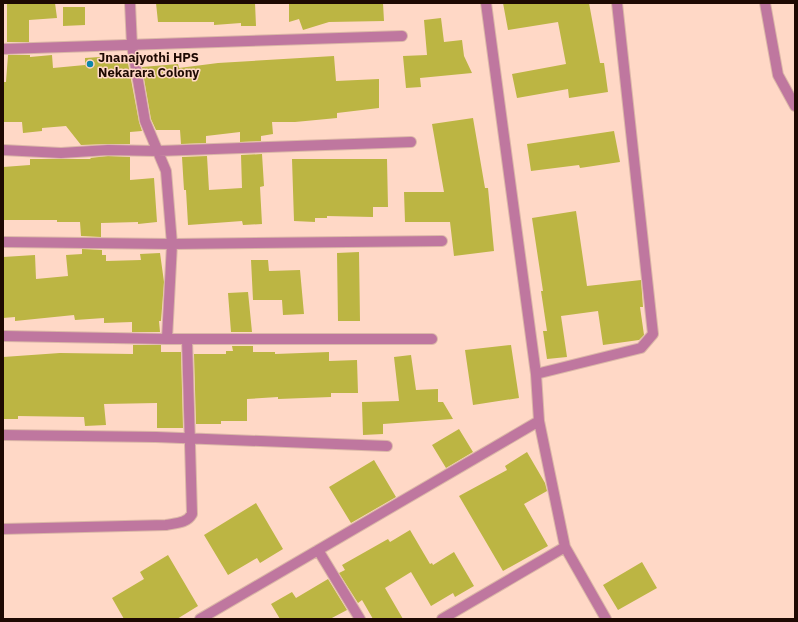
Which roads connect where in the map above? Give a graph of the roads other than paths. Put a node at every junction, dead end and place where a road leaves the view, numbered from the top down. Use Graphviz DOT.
graph roads {
  1 [pos="130,3"];
  2 [pos="486,3"];
  3 [pos="618,3"];
  4 [pos="765,3"];
  5 [pos="402,36"];
  6 [pos="132,46"];
  7 [pos="3,49"];
  8 [pos="795,106"];
  9 [pos="411,142"];
  10 [pos="3,150"];
  11 [pos="158,151"];
  12 [pos="442,241"];
  13 [pos="3,242"];
  14 [pos="172,244"];
  15 [pos="3,336"];
  16 [pos="167,339"];
  17 [pos="187,339"];
  18 [pos="432,339"];
  19 [pos="536,374"];
  20 [pos="539,421"];
  21 [pos="3,435"];
  22 [pos="190,438"];
  23 [pos="387,446"];
  24 [pos="3,529"];
  25 [pos="565,547"];
  26 [pos="318,550"];
  27 [pos="200,619"];
  28 [pos="360,619"];
  29 [pos="442,619"];
  30 [pos="606,619"];
  1 -- 6 [label="street"];
  2 -- 19 [label="street"];
  3 -- 19 [label="street"];
  4 -- 8 [label="street"];
  5 -- 6 [label="street"];
  6 -- 7 [label="street"];
  6 -- 11 [label="street"];
  9 -- 11 [label="street"];
  10 -- 11 [label="street"];
  11 -- 14 [label="street"];
  12 -- 14 [label="street"];
  13 -- 14 [label="street"];
  14 -- 16 [label="street"];
  15 -- 16 [label="street"];
  16 -- 17 [label="street"];
  17 -- 18 [label="street"];
  17 -- 22 [label="street"];
  19 -- 20 [label="street"];
  20 -- 25 [label="street"];
  20 -- 26 [label="street"];
  21 -- 22 [label="street"];
  22 -- 23 [label="street"];
  22 -- 24 [label="street"];
  25 -- 29 [label="street"];
  25 -- 30 [label="street"];
  26 -- 27 [label="street"];
  26 -- 28 [label="street"];
}
